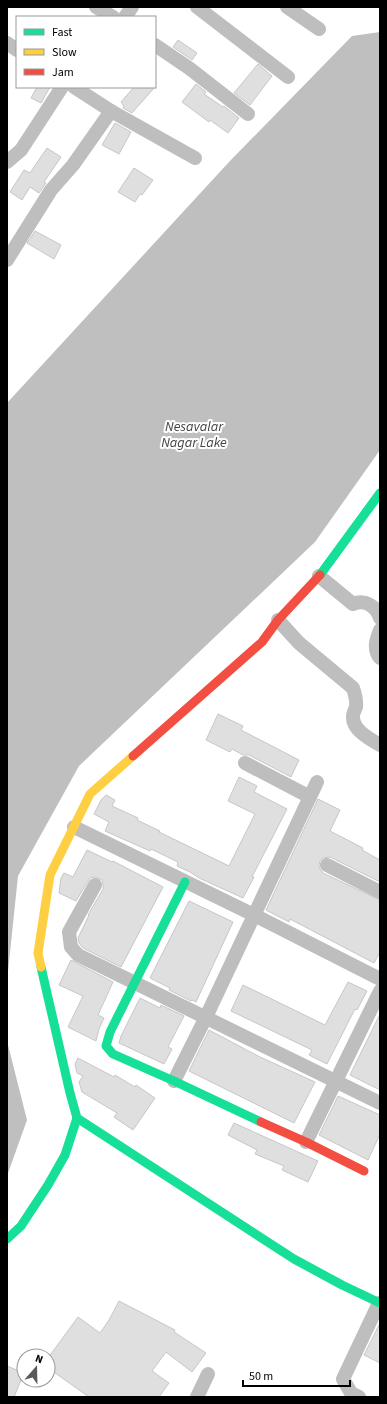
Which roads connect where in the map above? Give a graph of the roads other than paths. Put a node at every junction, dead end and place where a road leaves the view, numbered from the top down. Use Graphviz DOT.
graph roads {
  1 [pos="96,7"];
  2 [pos="132,7"];
  3 [pos="197,7"];
  4 [pos="287,7"];
  5 [pos="111,16"];
  6 [pos="126,16"];
  7 [pos="318,30"];
  8 [pos="156,46"];
  9 [pos="288,77"];
  10 [pos="61,88"];
  11 [pos="76,88"];
  12 [pos="111,111"];
  13 [pos="248,114"];
  14 [pos="195,158"];
  15 [pos="7,162"];
  16 [pos="7,260"];
  17 [pos="380,492"];
  18 [pos="319,576"];
  19 [pos="380,618"];
  20 [pos="278,620"];
  21 [pos="380,630"];
  22 [pos="380,658"];
  23 [pos="380,745"];
  24 [pos="245,763"];
  25 [pos="317,782"];
  26 [pos="310,797"];
  27 [pos="74,827"];
  28 [pos="327,865"];
  29 [pos="185,882"];
  30 [pos="94,884"];
  31 [pos="380,892"];
  32 [pos="254,915"];
  33 [pos="380,979"];
  34 [pos="134,982"];
  35 [pos="380,991"];
  36 [pos="206,1017"];
  37 [pos="174,1081"];
  38 [pos="336,1081"];
  39 [pos="380,1103"];
  40 [pos="77,1118"];
  41 [pos="306,1142"];
  42 [pos="364,1171"];
  43 [pos="7,1239"];
  44 [pos="378,1309"];
  45 [pos="208,1374"];
  46 [pos="197,1397"];
  47 [pos="359,1397"];
  1 -- 5 [label="street"];
  2 -- 6 [label="street"];
  3 -- 9 [label="street"];
  4 -- 7 [label="street"];
  8 -- 13 [label="street"];
  10 -- 15 [label="street"];
  11 -- 12 [label="street"];
  12 -- 14 [label="street"];
  12 -- 16 [label="street"];
  17 -- 18 [label="street"];
  18 -- 19 [label="street"];
  18 -- 20 [label="street"];
  20 -- 23 [label="street"];
  20 -- 27 [label="street"];
  21 -- 22 [label="street"];
  24 -- 26 [label="street"];
  25 -- 26 [label="street"];
  26 -- 32 [label="street"];
  27 -- 29 [label="street"];
  27 -- 40 [label="street"];
  28 -- 31 [label="street"];
  29 -- 32 [label="street"];
  29 -- 34 [label="street"];
  30 -- 34 [label="street"];
  32 -- 33 [label="street"];
  32 -- 36 [label="street"];
  34 -- 36 [label="street"];
  34 -- 37 [label="street"];
  35 -- 38 [label="street"];
  36 -- 37 [label="street"];
  36 -- 38 [label="street"];
  37 -- 41 [label="street"];
  38 -- 39 [label="street"];
  38 -- 41 [label="street"];
  40 -- 43 [label="street"];
  40 -- 44 [label="street"];
  41 -- 42 [label="street"];
  44 -- 47 [label="street"];
  45 -- 46 [label="street"];
}
